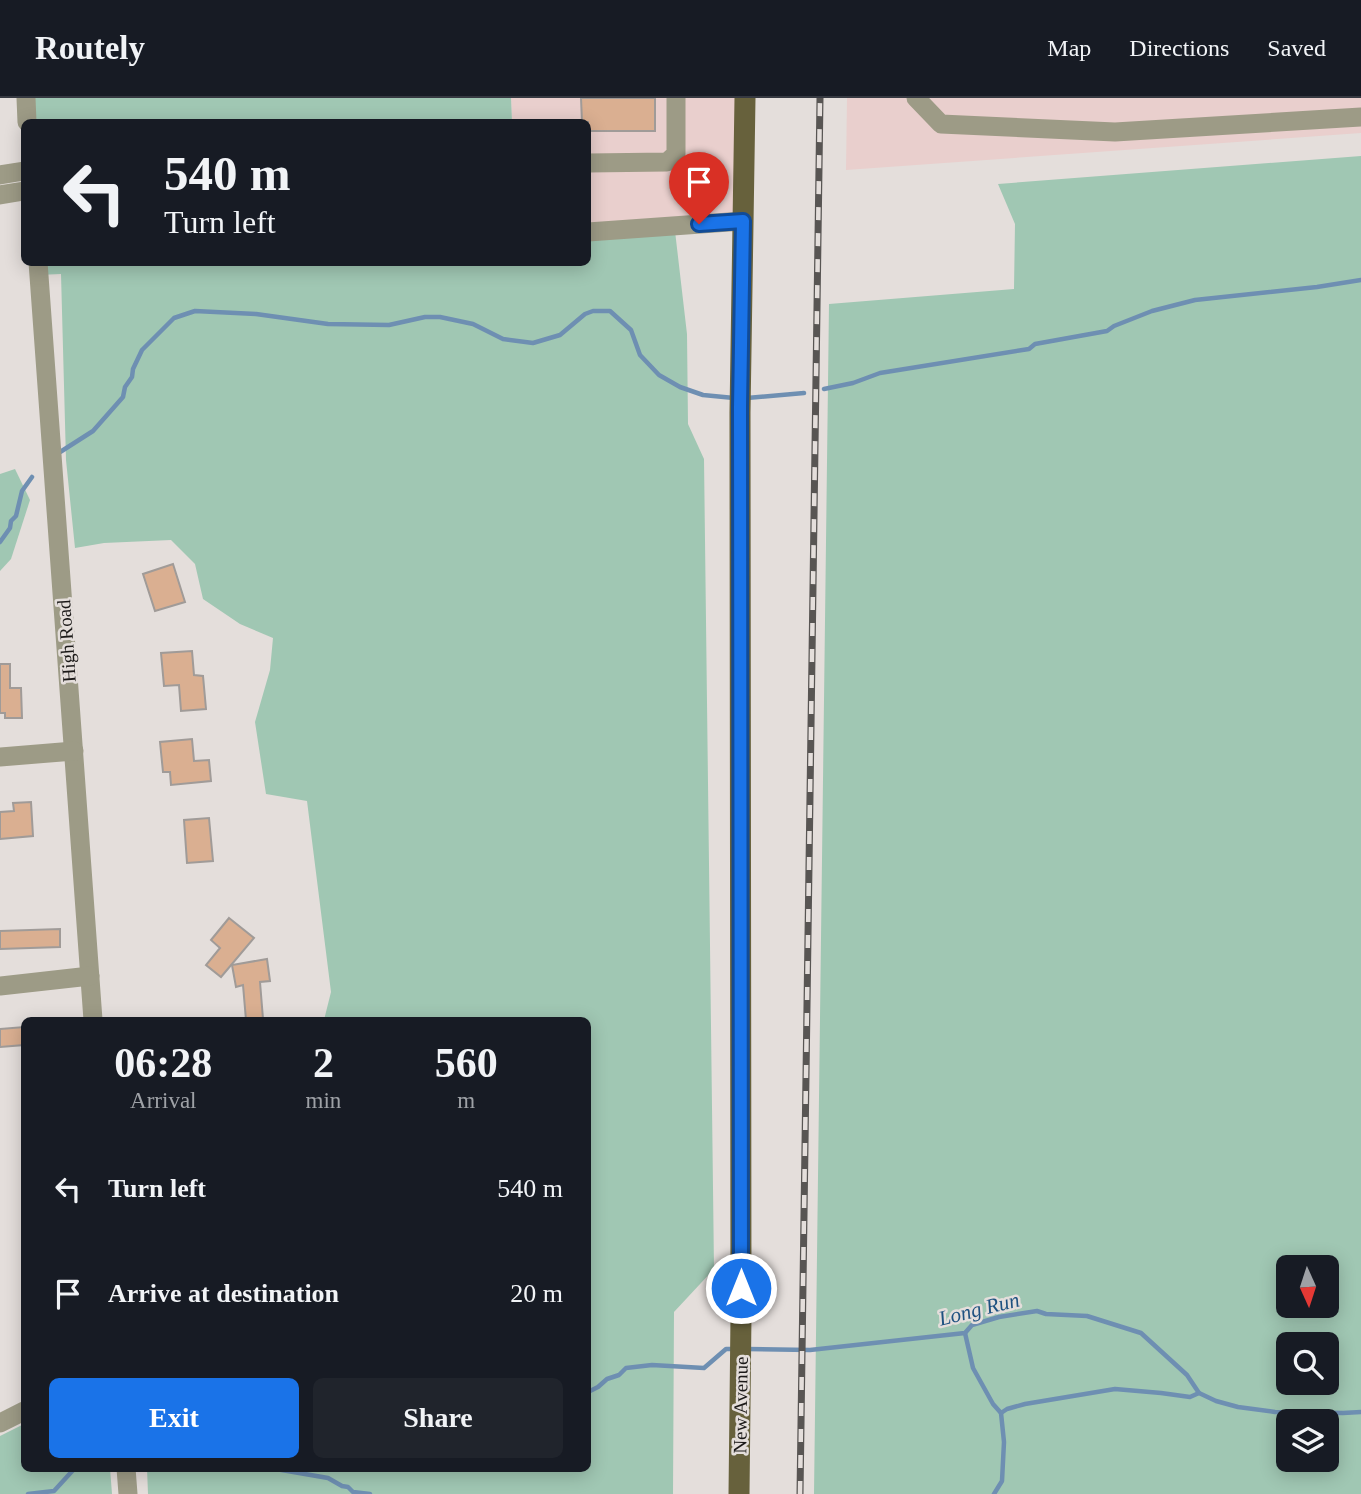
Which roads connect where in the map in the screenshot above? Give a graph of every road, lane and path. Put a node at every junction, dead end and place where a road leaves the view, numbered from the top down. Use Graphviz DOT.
graph roads {
  1 [pos="26,98"];
  2 [pos="676,98"];
  3 [pos="745,98"];
  4 [pos="916,98"];
  5 [pos="1361,117"];
  6 [pos="27,119"];
  7 [pos="591,163"];
  8 [pos="21,172"];
  9 [pos="0,175"];
  10 [pos="21,192"];
  11 [pos="0,195"];
  12 [pos="743,221"];
  13 [pos="591,232"];
  14 [pos="38,266"];
  15 [pos="74,751"];
  16 [pos="0,757"];
  17 [pos="90,976"];
  18 [pos="0,986"];
  19 [pos="93,1017"];
  20 [pos="21,1412"];
  21 [pos="0,1423"];
  22 [pos="739,1494"];
  1 -- 6 [label="street"];
  2 -- 7 [label="street"];
  3 -- 12 [label="main road, New Avenue"];
  4 -- 5 [label="street"];
  8 -- 9 [label="street"];
  10 -- 11 [label="street"];
  12 -- 13 [label="street"];
  12 -- 22 [label="main road, New Avenue"];
  14 -- 15 [label="street, High Road"];
  15 -- 16 [label="street"];
  15 -- 17 [label="street, High Road"];
  17 -- 18 [label="street"];
  17 -- 19 [label="street, High Road"];
  20 -- 21 [label="street"];
}
